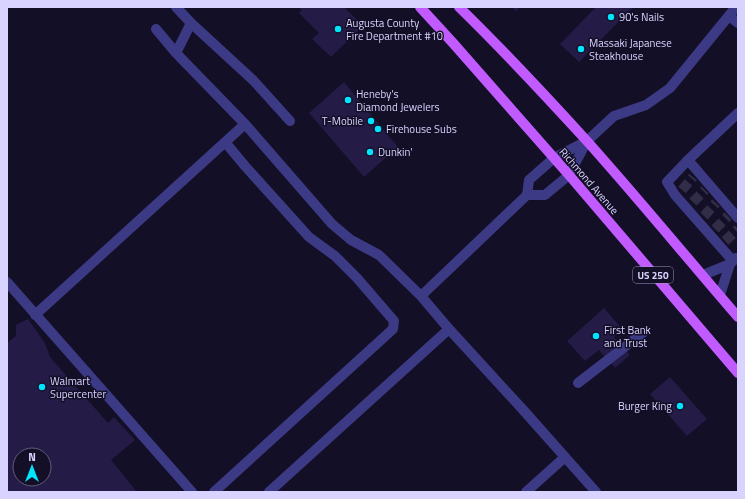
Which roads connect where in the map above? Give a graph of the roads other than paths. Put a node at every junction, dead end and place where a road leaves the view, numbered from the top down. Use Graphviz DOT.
graph roads {
  1 [pos="176,7"];
  2 [pos="420,7"];
  3 [pos="459,7"];
  4 [pos="736,7"];
  5 [pos="729,16"];
  6 [pos="191,23"];
  7 [pos="738,23"];
  8 [pos="156,29"];
  9 [pos="176,53"];
  10 [pos="738,113"];
  11 [pos="290,121"];
  12 [pos="245,124"];
  13 [pos="587,141"];
  14 [pos="225,142"];
  15 [pos="554,158"];
  16 [pos="688,160"];
  17 [pos="570,175"];
  18 [pos="527,195"];
  19 [pos="733,215"];
  20 [pos="734,260"];
  21 [pos="703,275"];
  22 [pos="7,282"];
  23 [pos="720,295"];
  24 [pos="421,296"];
  25 [pos="35,314"];
  26 [pos="738,317"];
  27 [pos="449,329"];
  28 [pos="644,332"];
  29 [pos="738,373"];
  30 [pos="578,383"];
  31 [pos="565,457"];
  32 [pos="531,490"];
  33 [pos="192,492"];
  34 [pos="214,492"];
  35 [pos="269,492"];
  36 [pos="596,492"];
  1 -- 6 [label="lane"];
  2 -- 15 [label="main road, Richmond Avenue / US 250"];
  3 -- 13 [label="main road"];
  4 -- 5 [label="lane"];
  5 -- 7 [label="lane"];
  5 -- 13 [label="lane"];
  6 -- 9 [label="lane"];
  6 -- 11 [label="lane"];
  8 -- 9 [label="lane"];
  9 -- 12 [label="lane"];
  10 -- 16 [label="lane"];
  12 -- 14 [label="lane"];
  12 -- 24 [label="lane"];
  13 -- 15 [label="lane"];
  13 -- 17 [label="lane"];
  13 -- 21 [label="main road"];
  14 -- 25 [label="lane"];
  14 -- 34 [label="lane"];
  15 -- 17 [label="main road, Richmond Avenue / US 250"];
  15 -- 18 [label="lane"];
  16 -- 19 [label="lane"];
  16 -- 20 [label="lane"];
  17 -- 18 [label="lane"];
  17 -- 29 [label="main road, Richmond Avenue / US 250"];
  18 -- 24 [label="lane"];
  20 -- 21 [label="lane"];
  20 -- 23 [label="lane"];
  21 -- 23 [label="main road"];
  22 -- 25 [label="lane"];
  23 -- 26 [label="main road"];
  24 -- 27 [label="lane"];
  25 -- 33 [label="lane"];
  27 -- 31 [label="lane"];
  27 -- 35 [label="lane"];
  28 -- 30 [label="lane"];
  31 -- 32 [label="lane"];
  31 -- 36 [label="lane"];
}
